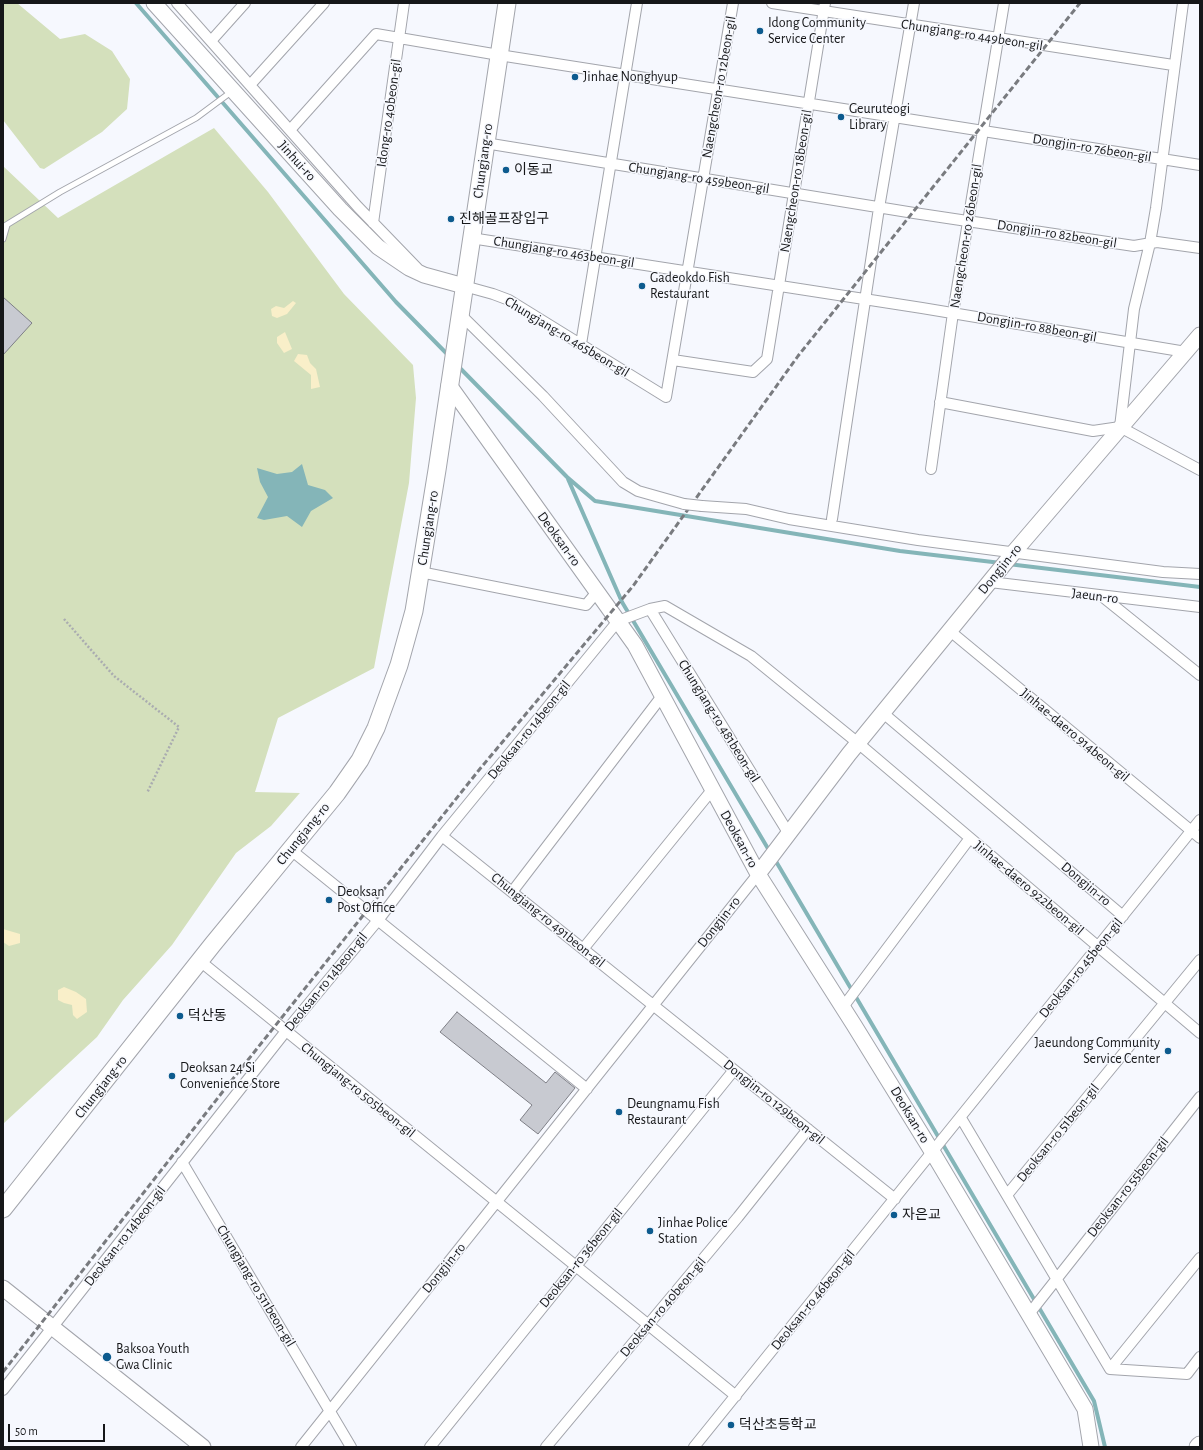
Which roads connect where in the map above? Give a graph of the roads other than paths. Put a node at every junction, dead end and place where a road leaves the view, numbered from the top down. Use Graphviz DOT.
graph roads {
  1 [pos="154,3"];
  2 [pos="177,3"];
  3 [pos="245,3"];
  4 [pos="324,3"];
  5 [pos="404,3"];
  6 [pos="507,3"];
  7 [pos="637,3"];
  8 [pos="733,3"];
  9 [pos="772,3"];
  10 [pos="914,3"];
  11 [pos="1004,3"];
  12 [pos="1183,3"];
  13 [pos="824,7"];
  14 [pos="910,25"];
  15 [pos="399,39"];
  16 [pos="999,39"];
  17 [pos="212,41"];
  18 [pos="499,55"];
  19 [pos="1174,65"];
  20 [pos="626,75"];
  21 [pos="250,85"];
  22 [pos="718,90"];
  23 [pos="230,92"];
  24 [pos="809,103"];
  25 [pos="895,117"];
  26 [pos="290,130"];
  27 [pos="983,130"];
  28 [pos="485,143"];
  29 [pos="1164,160"];
  30 [pos="611,164"];
  31 [pos="1200,165"];
  32 [pos="703,179"];
  33 [pos="794,194"];
  34 [pos="879,208"];
  35 [pos="914,213"];
  36 [pos="968,221"];
  37 [pos="373,223"];
  38 [pos="4,224"];
  39 [pos="471,238"];
  40 [pos="3,239"];
  41 [pos="1150,243"];
  42 [pos="1200,248"];
  43 [pos="595,257"];
  44 [pos="688,272"];
  45 [pos="424,275"];
  46 [pos="464,286"];
  47 [pos="779,286"];
  48 [pos="847,296"];
  49 [pos="865,299"];
  50 [pos="953,313"];
  51 [pos="459,317"];
  52 [pos="1200,335"];
  53 [pos="1130,342"];
  54 [pos="580,344"];
  55 [pos="1186,352"];
  56 [pos="673,360"];
  57 [pos="449,385"];
  58 [pos="666,397"];
  59 [pos="940,402"];
  60 [pos="1120,427"];
  61 [pos="930,469"];
  62 [pos="1200,470"];
  63 [pos="832,519"];
  64 [pos="1014,552"];
  65 [pos="420,572"];
  66 [pos="1200,574"];
  67 [pos="990,582"];
  68 [pos="597,592"];
  69 [pos="1103,597"];
  70 [pos="1200,607"];
  71 [pos="650,609"];
  72 [pos="618,621"];
  73 [pos="950,631"];
  74 [pos="1200,675"];
  75 [pos="662,696"];
  76 [pos="883,713"];
  77 [pos="854,749"];
  78 [pos="712,790"];
  79 [pos="1200,820"];
  80 [pos="1192,831"];
  81 [pos="788,834"];
  82 [pos="442,836"];
  83 [pos="970,838"];
  84 [pos="1200,838"];
  85 [pos="291,850"];
  86 [pos="758,874"];
  87 [pos="512,892"];
  88 [pos="1123,916"];
  89 [pos="379,919"];
  90 [pos="1098,947"];
  91 [pos="583,949"];
  92 [pos="1200,960"];
  93 [pos="200,961"];
  94 [pos="1165,1003"];
  95 [pos="654,1005"];
  96 [pos="843,1007"];
  97 [pos="286,1032"];
  98 [pos="1200,1033"];
  99 [pos="734,1070"];
  100 [pos="587,1089"];
  101 [pos="1200,1096"];
  102 [pos="961,1118"];
  103 [pos="808,1129"];
  104 [pos="933,1153"];
  105 [pos="182,1162"];
  106 [pos="1007,1195"];
  107 [pos="895,1199"];
  108 [pos="497,1202"];
  109 [pos="3,1209"];
  110 [pos="1200,1258"];
  111 [pos="575,1266"];
  112 [pos="1056,1278"];
  113 [pos="3,1288"];
  114 [pos="1028,1314"];
  115 [pos="648,1325"];
  116 [pos="53,1328"];
  117 [pos="1200,1357"];
  118 [pos="1110,1369"];
  119 [pos="3,1390"];
  120 [pos="736,1396"];
  121 [pos="330,1410"];
  122 [pos="202,1447"];
  123 [pos="301,1447"];
  124 [pos="351,1447"];
  125 [pos="430,1447"];
  126 [pos="546,1447"];
  127 [pos="694,1447"];
  128 [pos="1091,1447"];
  1 -- 23 [label="street, Jinhui-ro"];
  2 -- 17 [label="street"];
  3 -- 17 [label="street"];
  4 -- 21 [label="street"];
  5 -- 15 [label="street, Idong-ro 40beon-gil"];
  6 -- 18 [label="main road, Chungjang-ro"];
  7 -- 20 [label="street"];
  8 -- 22 [label="street, Naengcheon-ro 12beon-gil"];
  9 -- 13 [label="street, Chungjang-ro 449beon-gil"];
  10 -- 14 [label="street"];
  11 -- 16 [label="street, Naengcheon-ro 26beon-gil"];
  12 -- 19 [label="street"];
  13 -- 14 [label="street, Chungjang-ro 449beon-gil"];
  13 -- 24 [label="street, Naengcheon-ro 18beon-gil"];
  14 -- 16 [label="street, Chungjang-ro 449beon-gil"];
  14 -- 25 [label="street"];
  15 -- 18 [label="street, Dongjin-ro 76beon-gil"];
  15 -- 26 [label="street, Dongjin-ro 76beon-gil"];
  15 -- 37 [label="street, Idong-ro 40beon-gil"];
  16 -- 19 [label="street, Chungjang-ro 449beon-gil"];
  16 -- 27 [label="street, Naengcheon-ro 26beon-gil"];
  17 -- 21 [label="street"];
  18 -- 20 [label="street, Dongjin-ro 76beon-gil"];
  18 -- 28 [label="main road, Chungjang-ro"];
  19 -- 29 [label="street"];
  20 -- 22 [label="street, Dongjin-ro 76beon-gil"];
  20 -- 30 [label="street"];
  21 -- 26 [label="street"];
  22 -- 24 [label="street, Dongjin-ro 76beon-gil"];
  22 -- 32 [label="street, Naengcheon-ro 12beon-gil"];
  23 -- 38 [label="lane"];
  23 -- 45 [label="street, Jinhui-ro"];
  24 -- 25 [label="street, Dongjin-ro 76beon-gil"];
  24 -- 33 [label="street, Naengcheon-ro 18beon-gil"];
  25 -- 27 [label="street, Dongjin-ro 76beon-gil"];
  25 -- 34 [label="street"];
  26 -- 37 [label="street"];
  27 -- 29 [label="street, Dongjin-ro 76beon-gil"];
  27 -- 36 [label="street, Naengcheon-ro 26beon-gil"];
  28 -- 30 [label="street, Chungjang-ro 459beon-gil"];
  28 -- 39 [label="main road, Chungjang-ro"];
  29 -- 31 [label="street, Dongjin-ro 76beon-gil"];
  29 -- 41 [label="street"];
  30 -- 32 [label="street, Chungjang-ro 459beon-gil"];
  30 -- 43 [label="street"];
  32 -- 33 [label="street, Chungjang-ro 459beon-gil"];
  32 -- 44 [label="street, Naengcheon-ro 12beon-gil"];
  33 -- 34 [label="street, Chungjang-ro 459beon-gil"];
  33 -- 47 [label="street, Naengcheon-ro 18beon-gil"];
  34 -- 35 [label="street, Chungjang-ro 459beon-gil"];
  34 -- 49 [label="street"];
  35 -- 36 [label="street, Dongjin-ro 82beon-gil"];
  36 -- 41 [label="street, Dongjin-ro 82beon-gil"];
  36 -- 50 [label="street, Naengcheon-ro 26beon-gil"];
  37 -- 45 [label="street"];
  38 -- 40 [label="lane"];
  39 -- 43 [label="street, Chungjang-ro 463beon-gil"];
  39 -- 46 [label="main road, Chungjang-ro"];
  41 -- 42 [label="street, Dongjin-ro 82beon-gil"];
  41 -- 53 [label="street"];
  43 -- 44 [label="street, Chungjang-ro 463beon-gil"];
  43 -- 54 [label="street"];
  44 -- 47 [label="street, Chungjang-ro 463beon-gil"];
  44 -- 56 [label="street, Naengcheon-ro 12beon-gil"];
  45 -- 46 [label="street, Jinhui-ro"];
  46 -- 51 [label="main road, Chungjang-ro"];
  46 -- 54 [label="street, Chungjang-ro 465beon-gil"];
  47 -- 48 [label="street, Chungjang-ro 463beon-gil"];
  47 -- 56 [label="street, Naengcheon-ro 18beon-gil"];
  48 -- 49 [label="street, Dongjin-ro 88beon-gil"];
  49 -- 50 [label="street, Dongjin-ro 88beon-gil"];
  49 -- 63 [label="street"];
  50 -- 53 [label="street, Dongjin-ro 88beon-gil"];
  50 -- 59 [label="street, Naengcheon-ro 26beon-gil"];
  51 -- 57 [label="main road, Chungjang-ro"];
  51 -- 64 [label="street, bridge"];
  52 -- 55 [label="street, Dongjin-ro"];
  53 -- 55 [label="street, Dongjin-ro 88beon-gil"];
  53 -- 60 [label="street"];
  54 -- 58 [label="street, Chungjang-ro 465beon-gil"];
  55 -- 60 [label="street, Dongjin-ro"];
  56 -- 58 [label="street, Naengcheon-ro 12beon-gil"];
  57 -- 65 [label="main road, Chungjang-ro"];
  57 -- 68 [label="street, Deoksan-ro"];
  59 -- 60 [label="street"];
  59 -- 61 [label="street, Naengcheon-ro 26beon-gil"];
  60 -- 62 [label="street"];
  60 -- 64 [label="street, Dongjin-ro"];
  64 -- 66 [label="street"];
  64 -- 67 [label="street, Dongjin-ro"];
  65 -- 68 [label="street"];
  65 -- 85 [label="main road, Chungjang-ro"];
  67 -- 69 [label="street, Jaeun-ro"];
  67 -- 73 [label="street, Dongjin-ro"];
  68 -- 72 [label="street, Deoksan-ro"];
  69 -- 70 [label="street, Jaeun-ro"];
  69 -- 74 [label="street"];
  71 -- 72 [label="street"];
  71 -- 77 [label="street"];
  71 -- 81 [label="street, Chungjang-ro 481beon-gil"];
  72 -- 75 [label="street, Deoksan-ro"];
  72 -- 82 [label="street, Deoksan-ro 14beon-gil"];
  73 -- 76 [label="street, Dongjin-ro"];
  73 -- 80 [label="street, Jinhae-daero 914beon-gil"];
  75 -- 78 [label="street, Deoksan-ro"];
  75 -- 87 [label="street"];
  76 -- 77 [label="street, Dongjin-ro"];
  76 -- 88 [label="street, Dongjin-ro"];
  77 -- 81 [label="street, Dongjin-ro"];
  77 -- 83 [label="street, Jinhae-daero 922beon-gil"];
  78 -- 86 [label="street, Deoksan-ro"];
  78 -- 91 [label="street, Deoksan-ro"];
  79 -- 80 [label="street, Deoksan-ro 45beon-gil"];
  80 -- 84 [label="street, Jinhae-daero 914beon-gil"];
  80 -- 88 [label="street, Deoksan-ro 45beon-gil"];
  81 -- 86 [label="street, Dongjin-ro"];
  82 -- 87 [label="street, Chungjang-ro 491beon-gil"];
  82 -- 89 [label="street, Deoksan-ro 14beon-gil"];
  83 -- 90 [label="street, Jinhae-daero 922beon-gil"];
  83 -- 96 [label="street"];
  85 -- 89 [label="street"];
  85 -- 93 [label="main road, Chungjang-ro"];
  86 -- 95 [label="street, Dongjin-ro"];
  86 -- 96 [label="street, Deoksan-ro"];
  87 -- 91 [label="street, Chungjang-ro 491beon-gil"];
  88 -- 90 [label="street, Deoksan-ro 45beon-gil"];
  89 -- 97 [label="street, Deoksan-ro 14beon-gil"];
  89 -- 100 [label="street"];
  90 -- 94 [label="street, Jinhae-daero 922beon-gil"];
  90 -- 102 [label="street, Deoksan-ro 45beon-gil"];
  91 -- 95 [label="street, Chungjang-ro 491beon-gil"];
  92 -- 94 [label="street, Deoksan-ro 51beon-gil"];
  93 -- 97 [label="street, Chungjang-ro 505beon-gil"];
  93 -- 109 [label="main road, Chungjang-ro"];
  94 -- 98 [label="street, Jinhae-daero 922beon-gil"];
  94 -- 106 [label="street, Deoksan-ro 51beon-gil"];
  95 -- 99 [label="street, Dongjin-ro 129beon-gil"];
  95 -- 100 [label="street, Dongjin-ro"];
  96 -- 104 [label="street, Deoksan-ro"];
  97 -- 105 [label="street, Deoksan-ro 14beon-gil"];
  97 -- 108 [label="street, Chungjang-ro 505beon-gil"];
  99 -- 103 [label="street, Dongjin-ro 129beon-gil"];
  99 -- 111 [label="street, Deoksan-ro 36beon-gil"];
  100 -- 108 [label="street, Dongjin-ro"];
  101 -- 112 [label="street, Deoksan-ro 55beon-gil"];
  102 -- 104 [label="street, Deoksan-ro 45beon-gil"];
  102 -- 106 [label="street"];
  103 -- 107 [label="street, Dongjin-ro 129beon-gil"];
  103 -- 115 [label="street, Deoksan-ro 40beon-gil"];
  104 -- 107 [label="street, Deoksan-ro 46beon-gil"];
  104 -- 114 [label="street, Deoksan-ro"];
  105 -- 116 [label="street, Deoksan-ro 14beon-gil"];
  105 -- 121 [label="street, Chungjang-ro 511beon-gil"];
  106 -- 112 [label="street"];
  107 -- 120 [label="street, Deoksan-ro 46beon-gil"];
  108 -- 111 [label="street, Chungjang-ro 505beon-gil"];
  108 -- 121 [label="street, Dongjin-ro"];
  110 -- 118 [label="street"];
  111 -- 115 [label="street, Chungjang-ro 505beon-gil"];
  111 -- 125 [label="street, Deoksan-ro 36beon-gil"];
  112 -- 114 [label="street, Deoksan-ro 55beon-gil"];
  112 -- 118 [label="street"];
  113 -- 116 [label="street"];
  114 -- 128 [label="street, Deoksan-ro"];
  115 -- 120 [label="street, Chungjang-ro 505beon-gil"];
  115 -- 126 [label="street, Deoksan-ro 40beon-gil"];
  116 -- 119 [label="street, Deoksan-ro 14beon-gil"];
  116 -- 122 [label="street"];
  117 -- 118 [label="street"];
  120 -- 127 [label="street, Deoksan-ro 46beon-gil"];
  121 -- 123 [label="street, Dongjin-ro"];
  121 -- 124 [label="street, Chungjang-ro 511beon-gil"];
}
